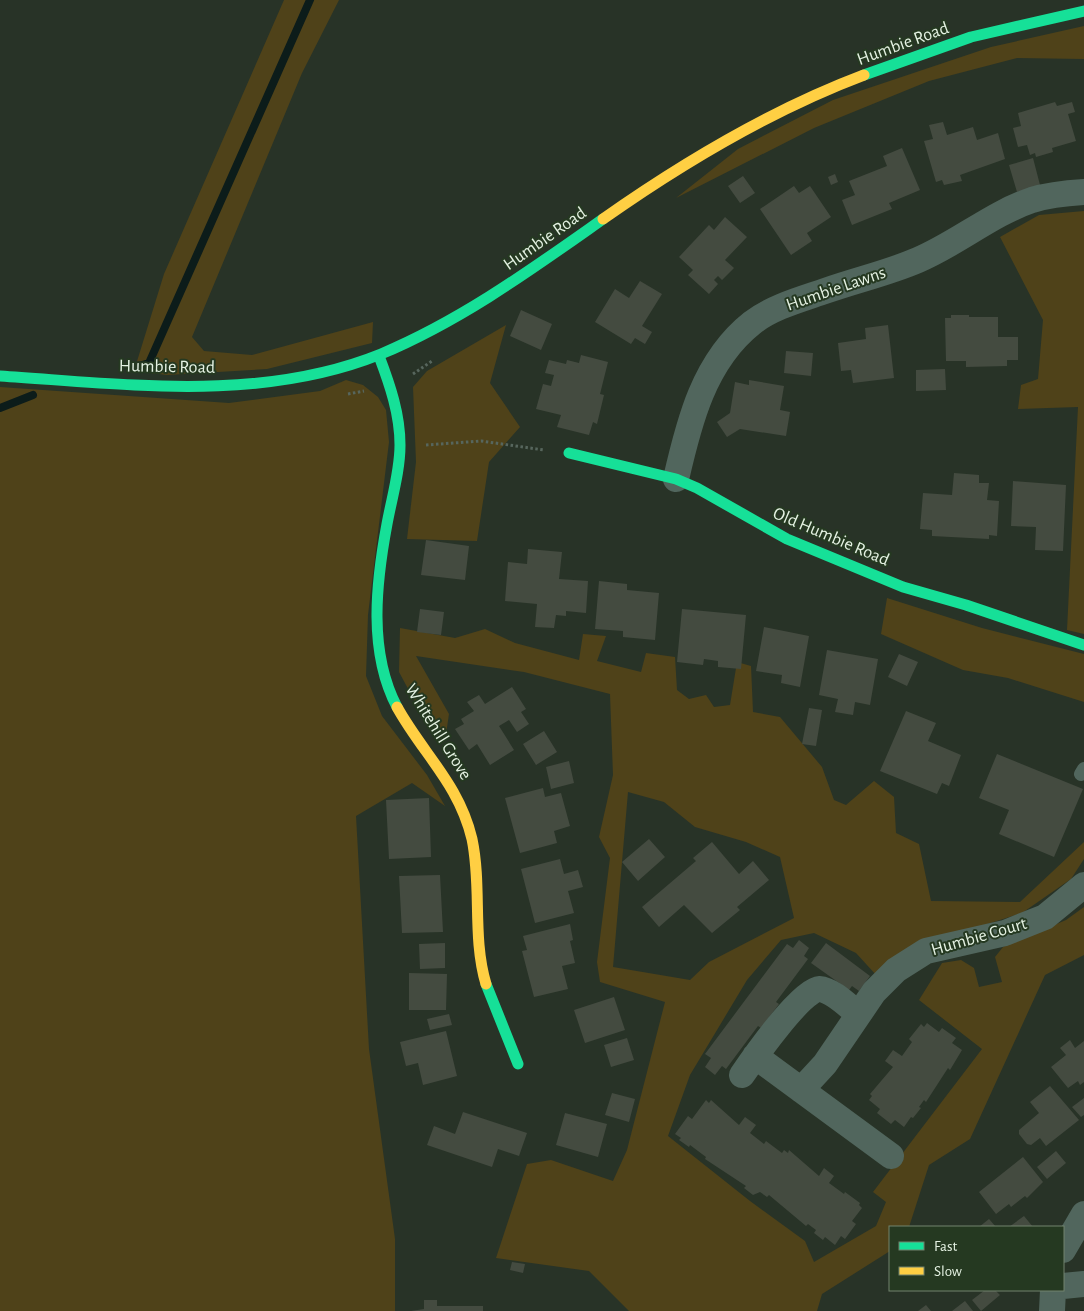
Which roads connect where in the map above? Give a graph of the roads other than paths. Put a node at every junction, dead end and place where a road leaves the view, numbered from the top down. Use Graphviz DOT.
graph roads {
  1 [pos="1084,11"];
  2 [pos="1084,192"];
  3 [pos="379,356"];
  4 [pos="0,376"];
  5 [pos="569,453"];
  6 [pos="676,479"];
  7 [pos="1084,645"];
  8 [pos="1084,885"];
  9 [pos="858,1014"];
  10 [pos="518,1064"];
  11 [pos="802,1090"];
  12 [pos="891,1156"];
  13 [pos="1084,1214"];
  14 [pos="1064,1248"];
  15 [pos="1084,1284"];
  16 [pos="1064,1286"];
  17 [pos="1053,1291"];
  18 [pos="1052,1311"];
  1 -- 3 [label="street, Humbie Road"];
  2 -- 6 [label="street, Humbie Lawns"];
  3 -- 4 [label="street, Humbie Road"];
  3 -- 10 [label="street, Whitehill Grove"];
  5 -- 6 [label="street, Old Humbie Road"];
  6 -- 7 [label="street, Old Humbie Road"];
  8 -- 9 [label="street, Humbie Court"];
  9 -- 11 [label="street, Humbie Court"];
  9 -- 11 [label="street"];
  11 -- 12 [label="street"];
  13 -- 14 [label="street"];
  15 -- 16 [label="street"];
  17 -- 18 [label="street"];
}
